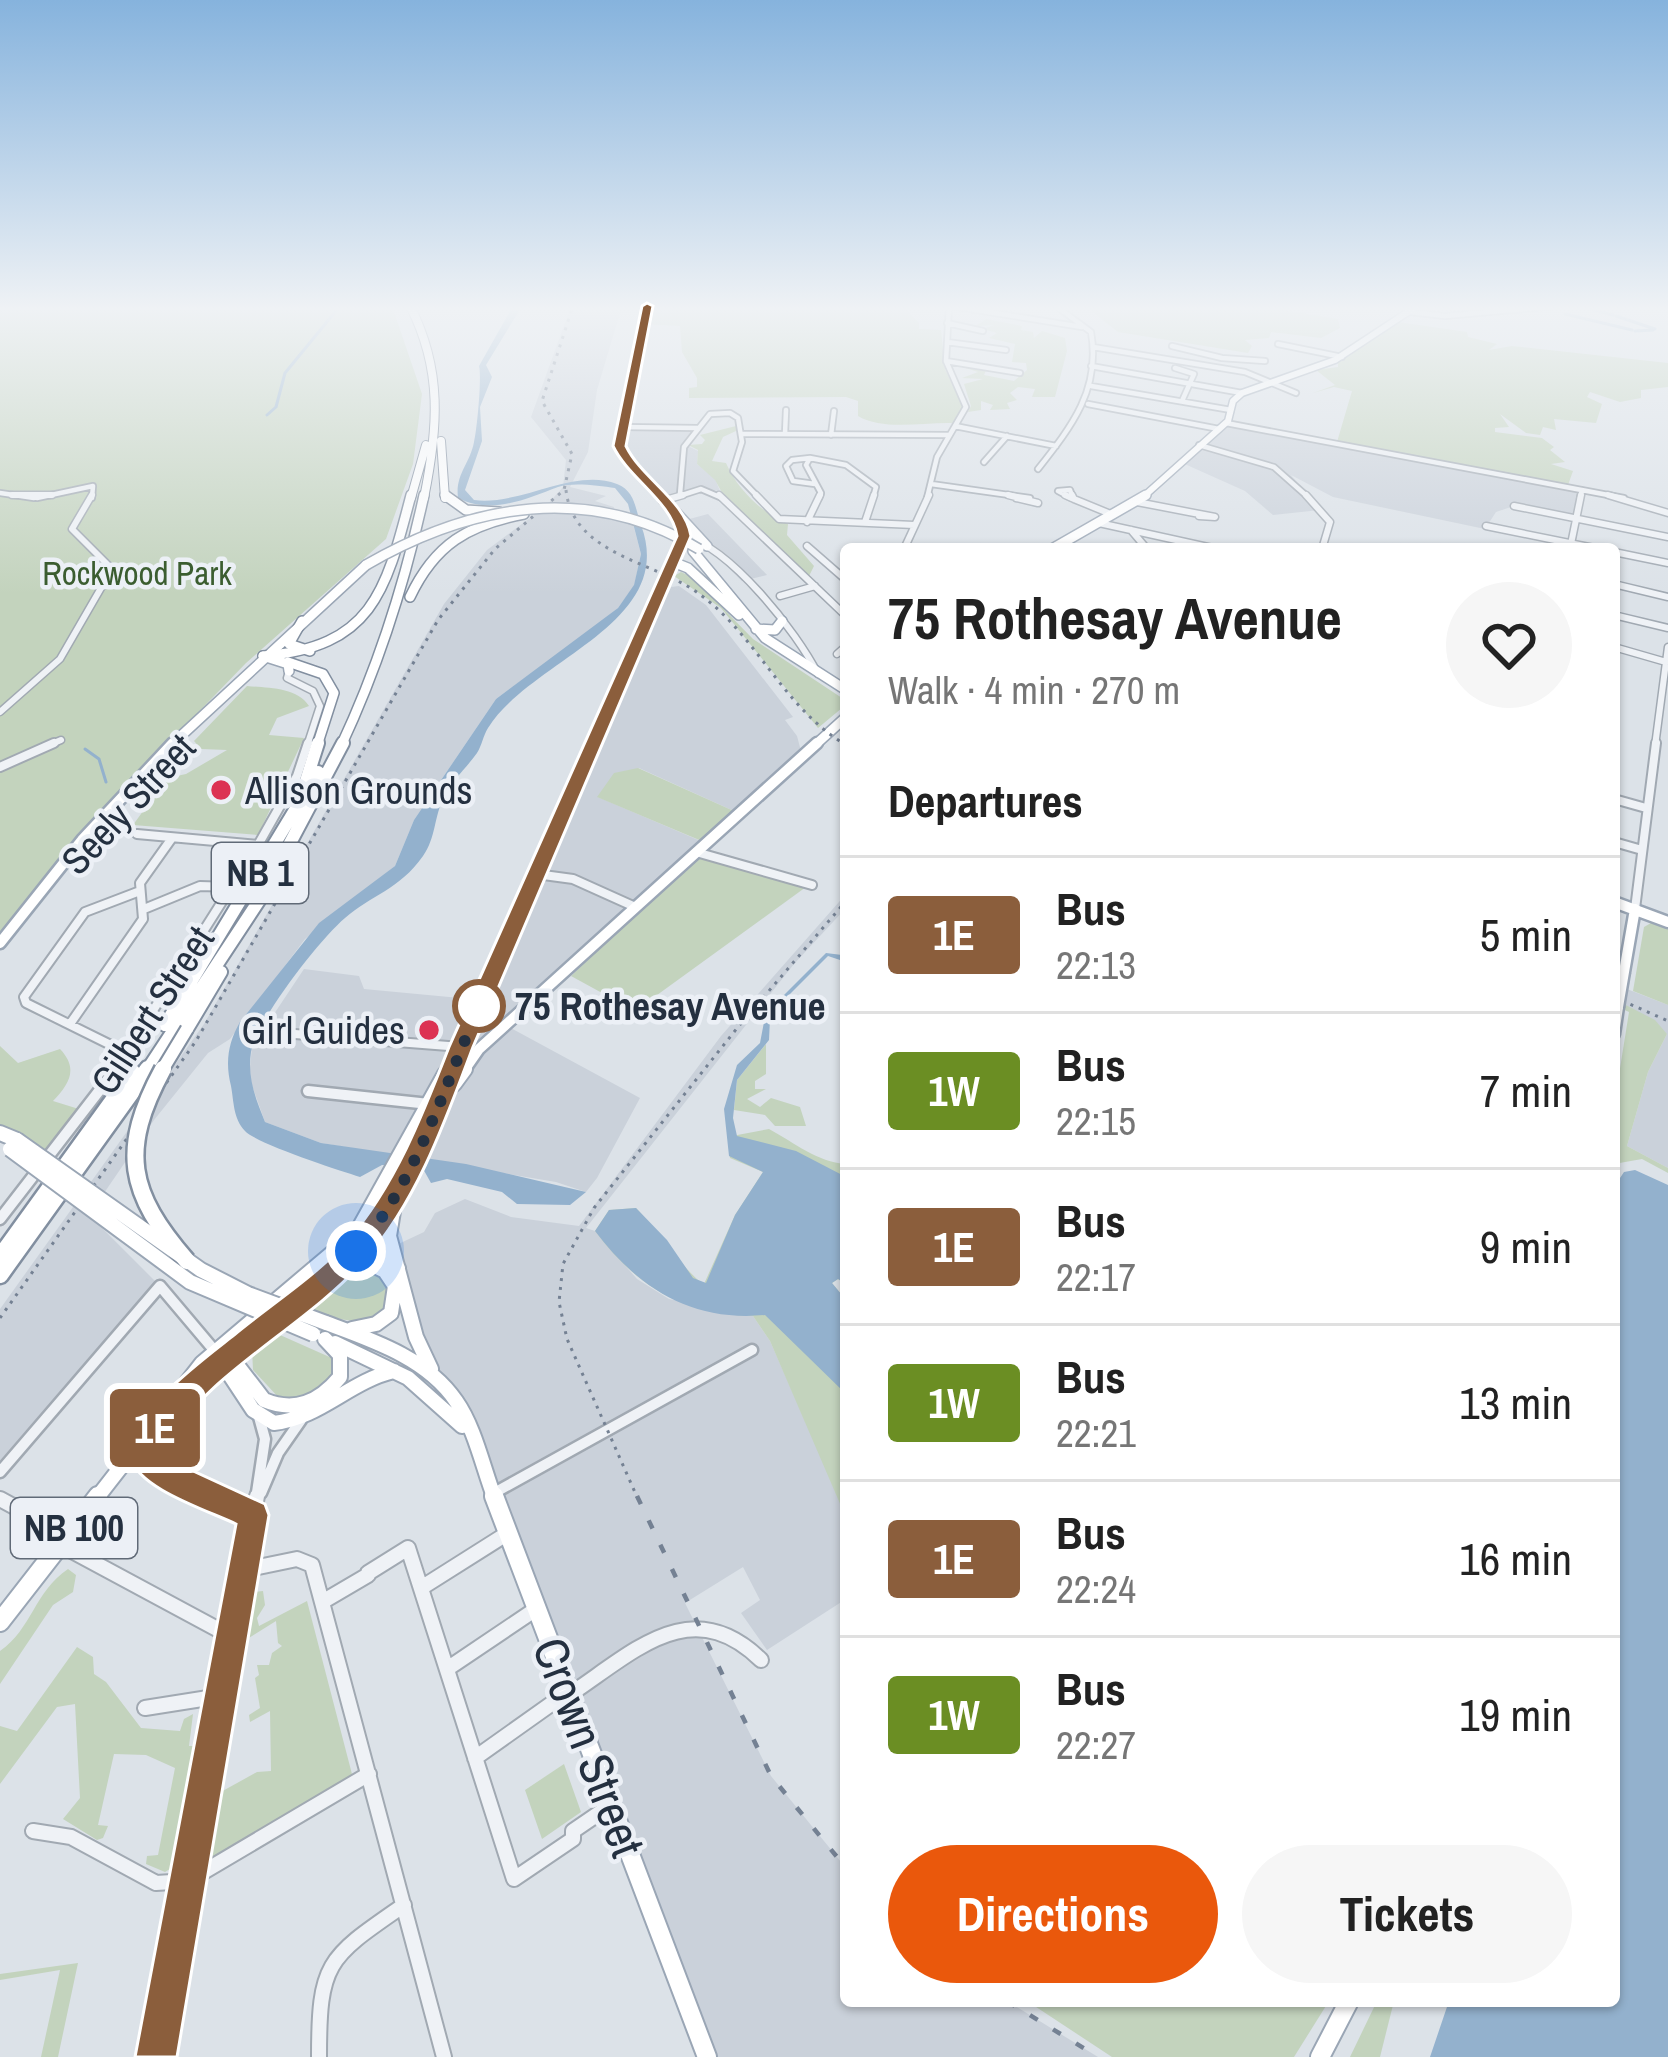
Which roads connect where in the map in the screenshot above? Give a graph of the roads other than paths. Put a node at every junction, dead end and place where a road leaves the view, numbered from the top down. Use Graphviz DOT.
graph roads {
  1 [pos="429,402"];
  2 [pos="438,402"];
  3 [pos="439,402"];
  4 [pos="628,402"];
  5 [pos="964,402"];
  6 [pos="1187,402"];
  7 [pos="1236,402"];
  8 [pos="1088,404"];
  9 [pos="786,410"];
  10 [pos="834,410"];
  11 [pos="1231,410"];
  12 [pos="701,424"];
  13 [pos="955,426"];
  14 [pos="1222,426"];
  15 [pos="623,427"];
  16 [pos="743,434"];
  17 [pos="784,434"];
  18 [pos="831,435"];
  19 [pos="949,436"];
  20 [pos="1007,436"];
  21 [pos="426,445"];
  22 [pos="1199,445"];
  23 [pos="1056,446"];
  24 [pos="810,458"];
  25 [pos="984,463"];
  26 [pos="1038,469"];
  27 [pos="816,484"];
  28 [pos="931,484"];
  29 [pos="1582,490"];
  30 [pos="0,493"];
  31 [pos="680,494"];
  32 [pos="1016,498"];
  33 [pos="1074,499"];
  34 [pos="662,501"];
  35 [pos="1138,502"];
  36 [pos="1514,506"];
  37 [pos="526,513"];
  38 [pos="1668,513"];
  39 [pos="1113,515"];
  40 [pos="1199,516"];
  41 [pos="1577,519"];
  42 [pos="808,521"];
  43 [pos="865,522"];
  44 [pos="1099,523"];
  45 [pos="914,525"];
  46 [pos="1486,526"];
  47 [pos="684,530"];
  48 [pos="1131,530"];
  49 [pos="1668,536"];
  50 [pos="906,543"];
  51 [pos="1063,543"];
  52 [pos="1142,543"];
  53 [pos="1190,543"];
  54 [pos="1324,543"];
  55 [pos="1558,543"];
  56 [pos="1572,543"];
  57 [pos="807,546"];
  58 [pos="680,547"];
  59 [pos="699,549"];
  60 [pos="1620,553"];
  61 [pos="105,558"];
  62 [pos="1668,563"];
  63 [pos="670,567"];
  64 [pos="840,575"];
  65 [pos="108,578"];
  66 [pos="1620,585"];
  67 [pos="815,586"];
  68 [pos="780,596"];
  69 [pos="1668,597"];
  70 [pos="840,610"];
  71 [pos="1620,616"];
  72 [pos="302,621"];
  73 [pos="785,624"];
  74 [pos="752,626"];
  75 [pos="1668,628"];
  76 [pos="765,638"];
  77 [pos="332,646"];
  78 [pos="1668,646"];
  79 [pos="1620,649"];
  80 [pos="840,651"];
  81 [pos="837,654"];
  82 [pos="263,656"];
  83 [pos="1666,662"];
  84 [pos="286,666"];
  85 [pos="254,669"];
  86 [pos="374,674"];
  87 [pos="818,674"];
  88 [pos="840,688"];
  89 [pos="1664,708"];
  90 [pos="0,712"];
  91 [pos="840,721"];
  92 [pos="61,740"];
  93 [pos="1656,742"];
  94 [pos="1668,745"];
  95 [pos="0,767"];
  96 [pos="1651,776"];
  97 [pos="1668,781"];
  98 [pos="1620,801"];
  99 [pos="1646,808"];
  100 [pos="283,832"];
  101 [pos="137,834"];
  102 [pos="172,838"];
  103 [pos="1620,844"];
  104 [pos="258,845"];
  105 [pos="1642,850"];
  106 [pos="693,851"];
  107 [pos="284,856"];
  108 [pos="536,874"];
  109 [pos="812,885"];
  110 [pos="232,887"];
  111 [pos="140,891"];
  112 [pos="1620,904"];
  113 [pos="633,906"];
  114 [pos="144,909"];
  115 [pos="1635,909"];
  116 [pos="1668,922"];
  117 [pos="0,943"];
  118 [pos="0,957"];
  119 [pos="1620,995"];
  120 [pos="70,1024"];
  121 [pos="282,1033"];
  122 [pos="461,1047"];
  123 [pos="479,1049"];
  124 [pos="127,1053"];
  125 [pos="308,1091"];
  126 [pos="436,1102"];
  127 [pos="0,1133"];
  128 [pos="9,1145"];
  129 [pos="398,1179"];
  130 [pos="0,1219"];
  131 [pos="336,1251"];
  132 [pos="356,1251"];
  133 [pos="0,1257"];
  134 [pos="187,1261"];
  135 [pos="402,1274"];
  136 [pos="0,1275"];
  137 [pos="301,1297"];
  138 [pos="327,1331"];
  139 [pos="365,1347"];
  140 [pos="752,1350"];
  141 [pos="223,1356"];
  142 [pos="394,1371"];
  143 [pos="435,1375"];
  144 [pos="332,1402"];
  145 [pos="259,1417"];
  146 [pos="301,1420"];
  147 [pos="149,1435"];
  148 [pos="471,1436"];
  149 [pos="0,1472"];
  150 [pos="493,1494"];
  151 [pos="0,1499"];
  152 [pos="254,1515"];
  153 [pos="508,1533"];
  154 [pos="64,1541"];
  155 [pos="244,1570"];
  156 [pos="421,1588"];
  157 [pos="322,1602"];
  158 [pos="536,1609"];
  159 [pos="0,1622"];
  160 [pos="232,1637"];
  161 [pos="761,1660"];
  162 [pos="447,1669"];
  163 [pos="569,1693"];
  164 [pos="221,1696"];
  165 [pos="145,1708"];
  166 [pos="476,1758"];
  167 [pos="369,1774"];
  168 [pos="611,1805"];
  169 [pos="33,1832"];
  170 [pos="188,1881"];
  171 [pos="404,1904"];
  172 [pos="1346,2007"];
  173 [pos="156,2057"];
  174 [pos="319,2057"];
  175 [pos="445,2057"];
  176 [pos="707,2057"];
  177 [pos="1320,2057"];
  1 -- 21 [label="highway, NB 1"];
  2 -- 86 [label="highway, NB 1"];
  3 -- 37 [label="highway, bridge"];
  4 -- 15 [label="main road"];
  5 -- 13 [label="street"];
  6 -- 11 [label="street"];
  7 -- 11 [label="main road"];
  8 -- 14 [label="street"];
  8 -- 23 [label="street"];
  9 -- 17 [label="street"];
  10 -- 18 [label="street"];
  11 -- 14 [label="main road"];
  12 -- 15 [label="street"];
  12 -- 16 [label="street"];
  12 -- 31 [label="street"];
  13 -- 19 [label="street"];
  13 -- 20 [label="street"];
  14 -- 22 [label="main road"];
  14 -- 29 [label="street"];
  15 -- 34 [label="main road"];
  16 -- 17 [label="street"];
  16 -- 42 [label="street"];
  17 -- 18 [label="street"];
  18 -- 19 [label="street"];
  19 -- 28 [label="street"];
  20 -- 23 [label="street"];
  20 -- 25 [label="street"];
  21 -- 77 [label="highway"];
  21 -- 100 [label="highway, NB 1"];
  22 -- 35 [label="main road"];
  22 -- 54 [label="street"];
  23 -- 26 [label="street"];
  24 -- 27 [label="street"];
  24 -- 27 [label="street"];
  24 -- 43 [label="street"];
  27 -- 42 [label="street"];
  28 -- 32 [label="street"];
  28 -- 45 [label="street"];
  29 -- 38 [label="street"];
  29 -- 41 [label="street"];
  30 -- 61 [label="street"];
  31 -- 34 [label="street"];
  31 -- 67 [label="street"];
  33 -- 39 [label="street"];
  34 -- 47 [label="main road"];
  35 -- 39 [label="main road"];
  35 -- 40 [label="street"];
  36 -- 41 [label="street"];
  37 -- 59 [label="main road, Seely Street, bridge"];
  37 -- 72 [label="main road, Seely Street, bridge"];
  37 -- 86 [label="highway, bridge"];
  39 -- 44 [label="main road"];
  41 -- 49 [label="street"];
  41 -- 56 [label="street"];
  42 -- 43 [label="street"];
  43 -- 45 [label="street"];
  44 -- 48 [label="street"];
  44 -- 51 [label="main road"];
  45 -- 50 [label="street"];
  46 -- 55 [label="street"];
  47 -- 58 [label="main road, NB 100"];
  47 -- 59 [label="main road"];
  48 -- 52 [label="street"];
  48 -- 53 [label="street"];
  57 -- 64 [label="street"];
  58 -- 59 [label="main road"];
  58 -- 63 [label="main road, NB 100"];
  59 -- 73 [label="street"];
  59 -- 74 [label="main road, Seely Street"];
  60 -- 62 [label="street"];
  61 -- 65 [label="street"];
  61 -- 65 [label="street"];
  63 -- 74 [label="main road"];
  63 -- 108 [label="main road, NB 100"];
  65 -- 90 [label="street"];
  66 -- 69 [label="street"];
  67 -- 68 [label="street"];
  67 -- 70 [label="street"];
  71 -- 75 [label="street"];
  72 -- 77 [label="highway"];
  72 -- 82 [label="main road, Seely Street"];
  73 -- 74 [label="main road"];
  73 -- 76 [label="main road"];
  73 -- 87 [label="street"];
  74 -- 76 [label="main road, Seely Street"];
  76 -- 87 [label="main road, Seely Street"];
  77 -- 82 [label="highway"];
  78 -- 83 [label="street"];
  79 -- 83 [label="street"];
  80 -- 81 [label="street"];
  82 -- 84 [label="main road"];
  82 -- 85 [label="main road, Seely Street"];
  82 -- 117 [label="main road, Seely Street"];
  83 -- 89 [label="street"];
  84 -- 85 [label="main road"];
  84 -- 100 [label="highway"];
  84 -- 104 [label="street, Gilbert Street"];
  85 -- 118 [label="main road, Seely Street"];
  86 -- 107 [label="highway, NB 1"];
  87 -- 88 [label="main road, Seely Street"];
  89 -- 93 [label="street"];
  91 -- 106 [label="main road"];
  92 -- 95 [label="street"];
  93 -- 94 [label="street"];
  93 -- 96 [label="street"];
  96 -- 97 [label="street"];
  96 -- 99 [label="street"];
  98 -- 99 [label="street"];
  99 -- 105 [label="street"];
  100 -- 133 [label="highway, NB 1"];
  101 -- 102 [label="street"];
  102 -- 104 [label="street"];
  102 -- 111 [label="street"];
  103 -- 105 [label="street"];
  104 -- 110 [label="street, Gilbert Street"];
  105 -- 115 [label="street"];
  106 -- 109 [label="street"];
  106 -- 113 [label="main road"];
  107 -- 134 [label="highway, bridge"];
  107 -- 136 [label="highway, NB 1"];
  108 -- 113 [label="street"];
  108 -- 122 [label="main road, NB 100"];
  110 -- 114 [label="street"];
  110 -- 124 [label="street, Gilbert Street"];
  111 -- 114 [label="street"];
  111 -- 120 [label="street"];
  112 -- 115 [label="main road"];
  113 -- 123 [label="main road"];
  114 -- 120 [label="street"];
  115 -- 116 [label="main road"];
  115 -- 119 [label="main road, bridge"];
  120 -- 124 [label="street"];
  121 -- 122 [label="street"];
  122 -- 123 [label="main road"];
  122 -- 126 [label="main road, NB 100"];
  123 -- 126 [label="main road"];
  124 -- 130 [label="street, Gilbert Street"];
  125 -- 126 [label="street"];
  126 -- 129 [label="main road, NB 100"];
  127 -- 128 [label="main road, Crown Street"];
  128 -- 134 [label="main road, Crown Street, bridge"];
  128 -- 138 [label="main road, Crown Street, bridge"];
  129 -- 131 [label="main road, NB 100"];
  129 -- 132 [label="main road, NB 100"];
  129 -- 135 [label="main road"];
  131 -- 132 [label="main road"];
  131 -- 141 [label="main road, NB 100"];
  132 -- 135 [label="main road"];
  132 -- 137 [label="main road, NB 100"];
  134 -- 138 [label="main road, Crown Street, bridge"];
  135 -- 143 [label="main road"];
  137 -- 138 [label="main road"];
  137 -- 141 [label="main road, NB 100"];
  138 -- 139 [label="main road, Crown Street"];
  138 -- 141 [label="main road"];
  139 -- 142 [label="main road, Crown Street"];
  139 -- 143 [label="main road, Crown Street"];
  139 -- 144 [label="main road"];
  140 -- 150 [label="street"];
  141 -- 145 [label="main road"];
  141 -- 147 [label="main road, NB 100"];
  141 -- 149 [label="street"];
  142 -- 144 [label="main road"];
  142 -- 148 [label="main road, Crown Street"];
  143 -- 148 [label="main road, Crown Street"];
  144 -- 146 [label="main road"];
  145 -- 146 [label="main road"];
  145 -- 152 [label="street"];
  146 -- 152 [label="street"];
  147 -- 152 [label="street"];
  147 -- 154 [label="main road, NB 100"];
  148 -- 150 [label="main road, Crown Street"];
  150 -- 153 [label="main road, Crown Street"];
  151 -- 154 [label="street"];
  152 -- 155 [label="street"];
  153 -- 156 [label="street"];
  153 -- 158 [label="main road, Crown Street"];
  154 -- 159 [label="main road, NB 100"];
  154 -- 160 [label="street"];
  155 -- 157 [label="street"];
  155 -- 160 [label="street"];
  156 -- 157 [label="street"];
  156 -- 162 [label="street"];
  157 -- 167 [label="street"];
  158 -- 162 [label="street"];
  158 -- 163 [label="main road, Crown Street"];
  160 -- 164 [label="street"];
  161 -- 163 [label="street"];
  162 -- 166 [label="street"];
  163 -- 166 [label="street"];
  163 -- 168 [label="main road, Crown Street"];
  164 -- 165 [label="street"];
  164 -- 170 [label="street"];
  166 -- 168 [label="street"];
  167 -- 170 [label="street"];
  167 -- 171 [label="street"];
  168 -- 176 [label="main road, Crown Street"];
  169 -- 170 [label="street"];
  170 -- 173 [label="street"];
  171 -- 174 [label="street"];
  171 -- 175 [label="street"];
  172 -- 177 [label="main road"];
}
